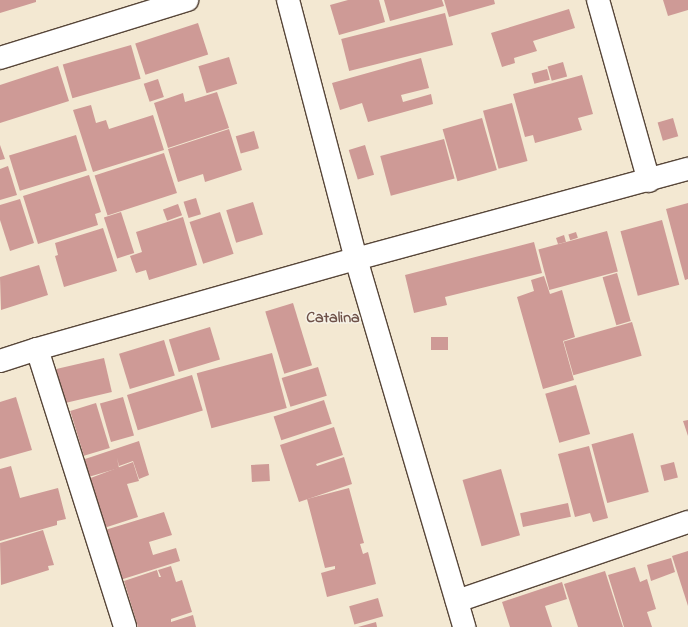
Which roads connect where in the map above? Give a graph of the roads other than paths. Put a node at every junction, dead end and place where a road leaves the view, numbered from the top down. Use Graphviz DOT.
graph roads {
  1 [pos="187,0"];
  2 [pos="288,0"];
  3 [pos="598,0"];
  4 [pos="0,58"];
  5 [pos="688,169"];
  6 [pos="649,181"];
  7 [pos="356,259"];
  8 [pos="37,349"];
  9 [pos="0,361"];
  10 [pos="688,522"];
  11 [pos="457,601"];
  12 [pos="125,627"];
  13 [pos="464,627"];
  1 -- 4 [label="street"];
  2 -- 7 [label="street"];
  3 -- 6 [label="street"];
  5 -- 6 [label="street"];
  6 -- 7 [label="street"];
  7 -- 8 [label="street"];
  7 -- 11 [label="street"];
  8 -- 9 [label="street"];
  8 -- 12 [label="street"];
  10 -- 11 [label="street"];
  11 -- 13 [label="street"];
}
